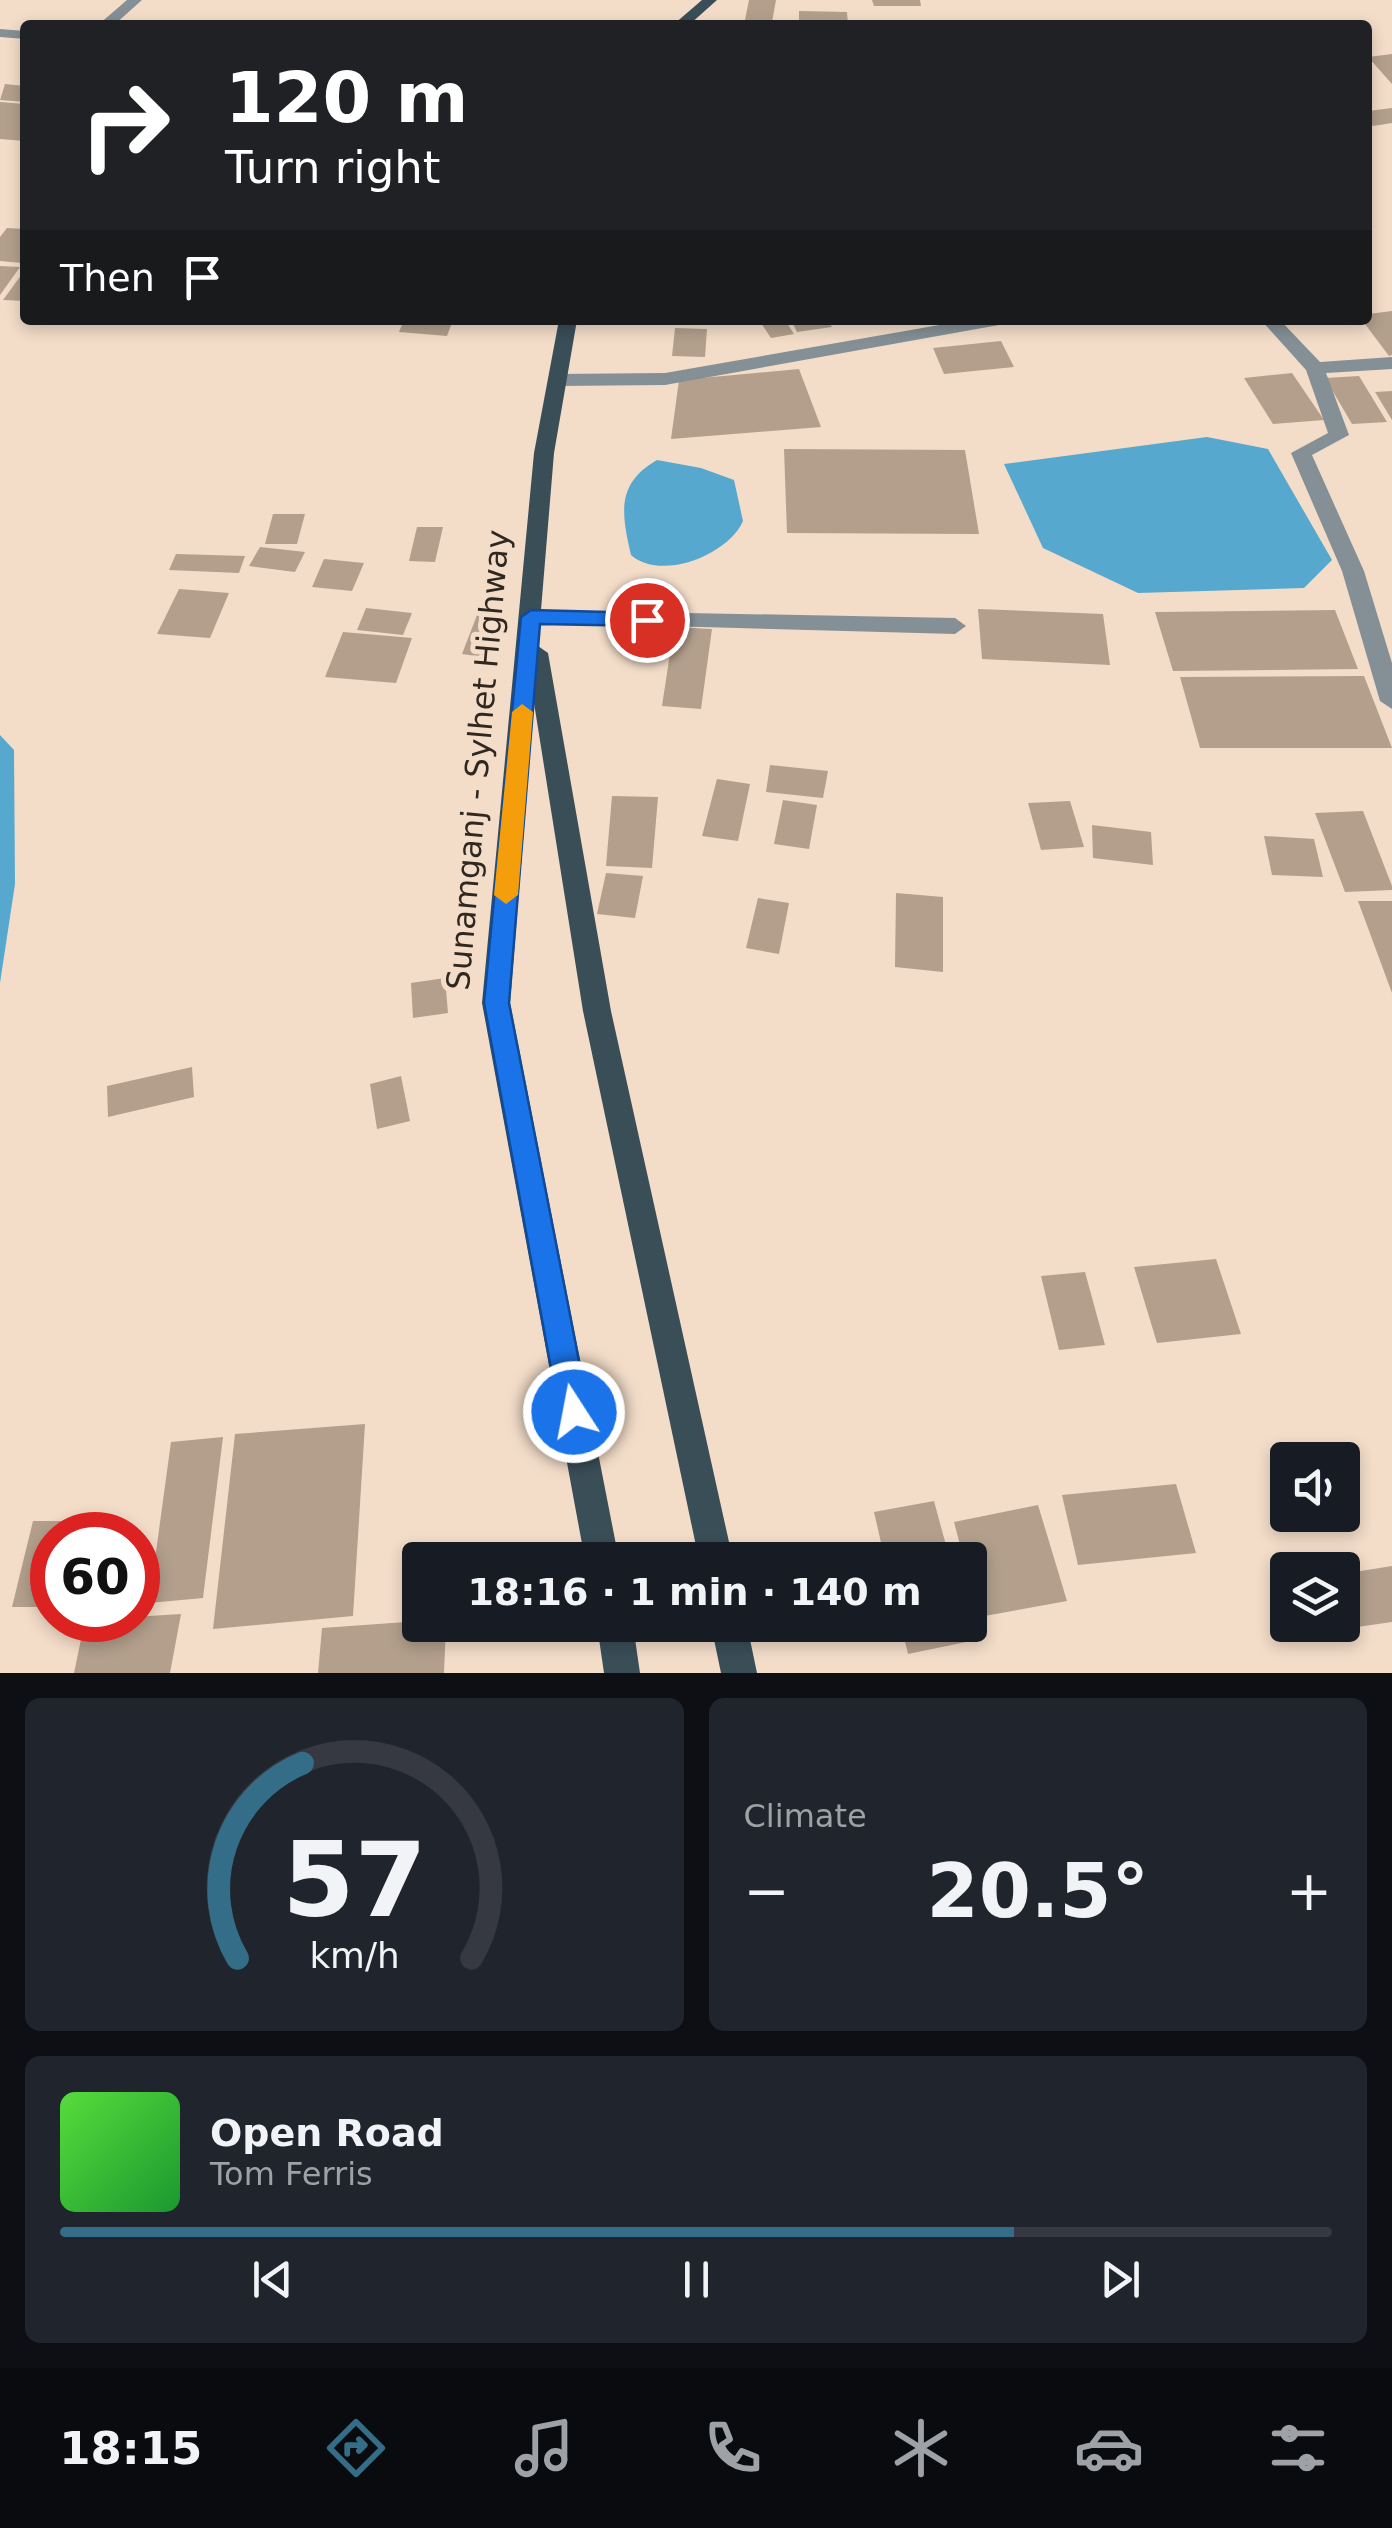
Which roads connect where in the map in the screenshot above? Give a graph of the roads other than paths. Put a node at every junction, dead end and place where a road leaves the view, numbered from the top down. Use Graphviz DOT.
graph roads {
  1 [pos="135,0"];
  2 [pos="710,0"];
  3 [pos="111,20"];
  4 [pos="686,20"];
  5 [pos="567,325"];
  6 [pos="971,325"];
  7 [pos="1275,325"];
  8 [pos="1392,363"];
  9 [pos="1315,368"];
  10 [pos="557,380"];
  11 [pos="531,617"];
  12 [pos="955,626"];
  13 [pos="1392,702"];
  14 [pos="599,1542"];
  15 [pos="712,1542"];
  16 [pos="617,1642"];
  17 [pos="733,1642"];
  18 [pos="622,1673"];
  19 [pos="739,1673"];
  1 -- 3 [label="street"];
  2 -- 4 [label="main road"];
  5 -- 10 [label="main road, Sunamganj - Sylhet Highway"];
  6 -- 10 [label="street"];
  7 -- 9 [label="street"];
  8 -- 9 [label="street"];
  9 -- 13 [label="street"];
  10 -- 11 [label="main road, Sunamganj - Sylhet Highway"];
  11 -- 12 [label="street"];
  11 -- 14 [label="main road, Sunamganj - Sylhet Highway"];
  11 -- 15 [label="main road"];
  16 -- 18 [label="main road"];
  17 -- 19 [label="main road"];
}
